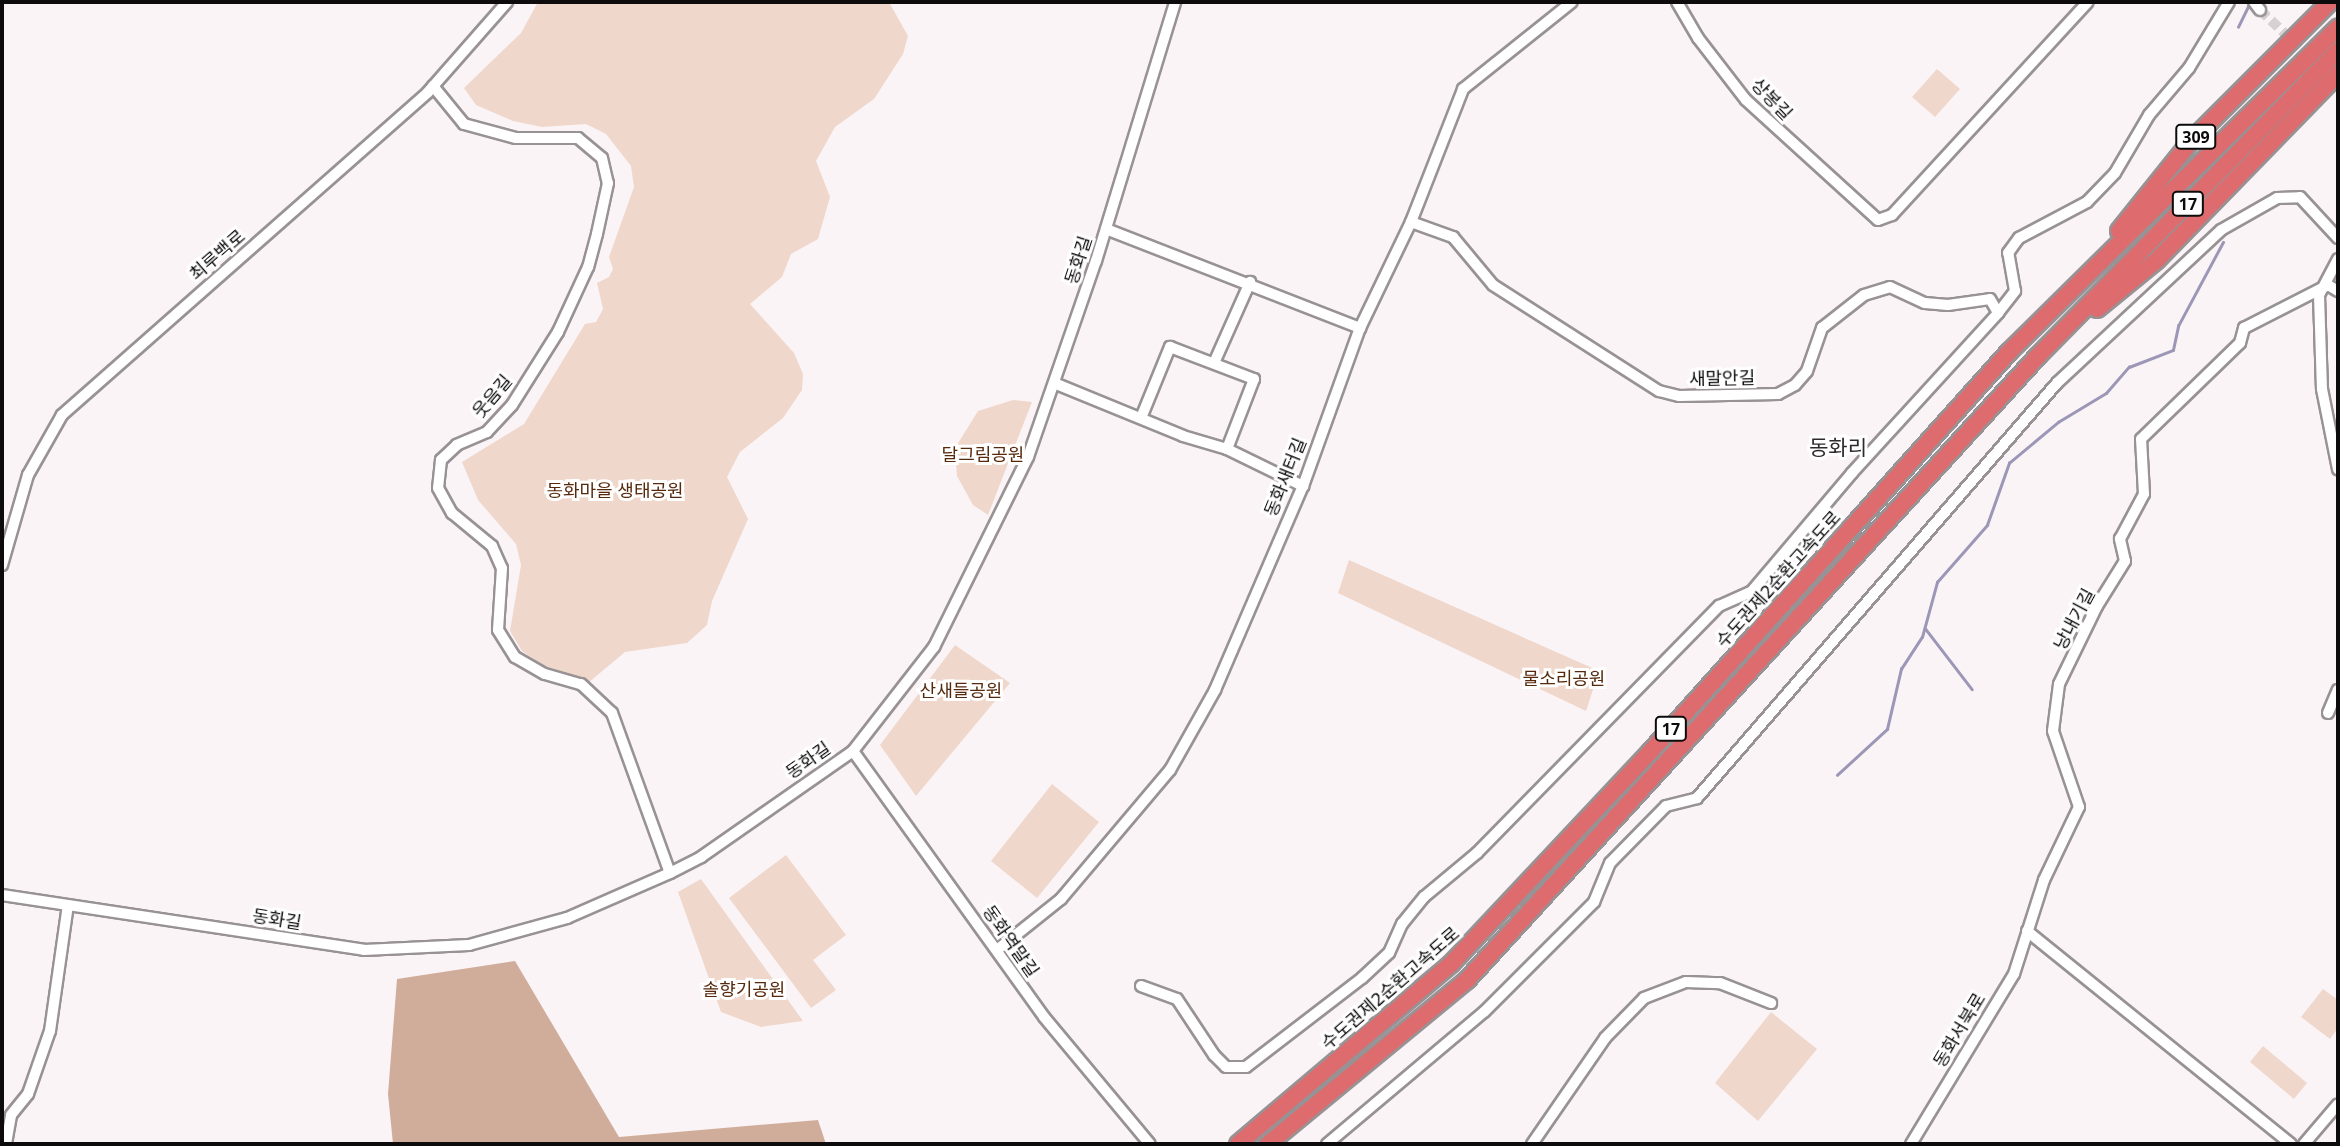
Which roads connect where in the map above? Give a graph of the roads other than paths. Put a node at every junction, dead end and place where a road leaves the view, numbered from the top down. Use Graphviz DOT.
graph roads {
  1 [pos="507,2"];
  2 [pos="1175,2"];
  3 [pos="1572,2"];
  4 [pos="1676,2"];
  5 [pos="2088,2"];
  6 [pos="2229,2"];
  7 [pos="2330,2"];
  8 [pos="2338,28"];
  9 [pos="2338,51"];
  10 [pos="2338,74"];
  11 [pos="433,86"];
  12 [pos="1410,222"];
  13 [pos="1106,229"];
  14 [pos="2338,238"];
  15 [pos="2338,259"];
  16 [pos="1250,282"];
  17 [pos="2076,285"];
  18 [pos="2333,288"];
  19 [pos="1998,313"];
  20 [pos="1360,328"];
  21 [pos="2038,356"];
  22 [pos="1214,363"];
  23 [pos="1054,383"];
  24 [pos="1141,418"];
  25 [pos="1227,449"];
  26 [pos="2338,469"];
  27 [pos="1303,486"];
  28 [pos="2,565"];
  29 [pos="2338,690"];
  30 [pos="2328,713"];
  31 [pos="853,751"];
  32 [pos="670,873"];
  33 [pos="2,895"];
  34 [pos="68,905"];
  35 [pos="2027,931"];
  36 [pos="997,950"];
  37 [pos="1141,986"];
  38 [pos="1771,1003"];
  39 [pos="2338,1104"];
  40 [pos="6,1144"];
  41 [pos="1150,1144"];
  42 [pos="1238,1144"];
  43 [pos="1268,1144"];
  44 [pos="1327,1144"];
  45 [pos="1532,1144"];
  46 [pos="1911,1144"];
  47 [pos="2291,1144"];
  48 [pos="2304,1144"];
  1 -- 11 [label="street, 최루백로"];
  2 -- 13 [label="street, 동화길"];
  3 -- 12 [label="street, 동화새터길"];
  4 -- 5 [label="street, 상봉길"];
  6 -- 19 [label="street"];
  7 -- 17 [label="highway, 309"];
  8 -- 17 [label="highway, 수도권제2순환고속도로 / 17"];
  9 -- 21 [label="highway, 17"];
  10 -- 21 [label="highway"];
  11 -- 28 [label="street, 최루백로"];
  11 -- 32 [label="street, 웃음길"];
  12 -- 19 [label="street, 새말안길"];
  12 -- 20 [label="street, 동화새터길"];
  13 -- 16 [label="street"];
  13 -- 23 [label="street, 동화길"];
  14 -- 44 [label="street"];
  15 -- 18 [label="street"];
  16 -- 20 [label="street"];
  16 -- 22 [label="street"];
  17 -- 42 [label="highway, 수도권제2순환고속도로 / 17"];
  18 -- 26 [label="street"];
  18 -- 35 [label="street, 낭내기길"];
  19 -- 37 [label="street"];
  20 -- 27 [label="street, 동화새터길"];
  21 -- 43 [label="highway, 17"];
  22 -- 24 [label="street"];
  22 -- 25 [label="street"];
  23 -- 24 [label="street"];
  23 -- 31 [label="street, 동화길"];
  24 -- 25 [label="street"];
  25 -- 27 [label="street"];
  27 -- 36 [label="street, 동화새터길"];
  29 -- 30 [label="street"];
  31 -- 32 [label="street, 동화길"];
  31 -- 36 [label="street, 동화역말길"];
  32 -- 34 [label="street, 동화길"];
  33 -- 34 [label="street, 동화길"];
  34 -- 40 [label="street"];
  35 -- 46 [label="street, 동화서북로"];
  35 -- 47 [label="street"];
  36 -- 41 [label="street, 동화역말길"];
  38 -- 45 [label="street"];
  39 -- 48 [label="street"];
}
